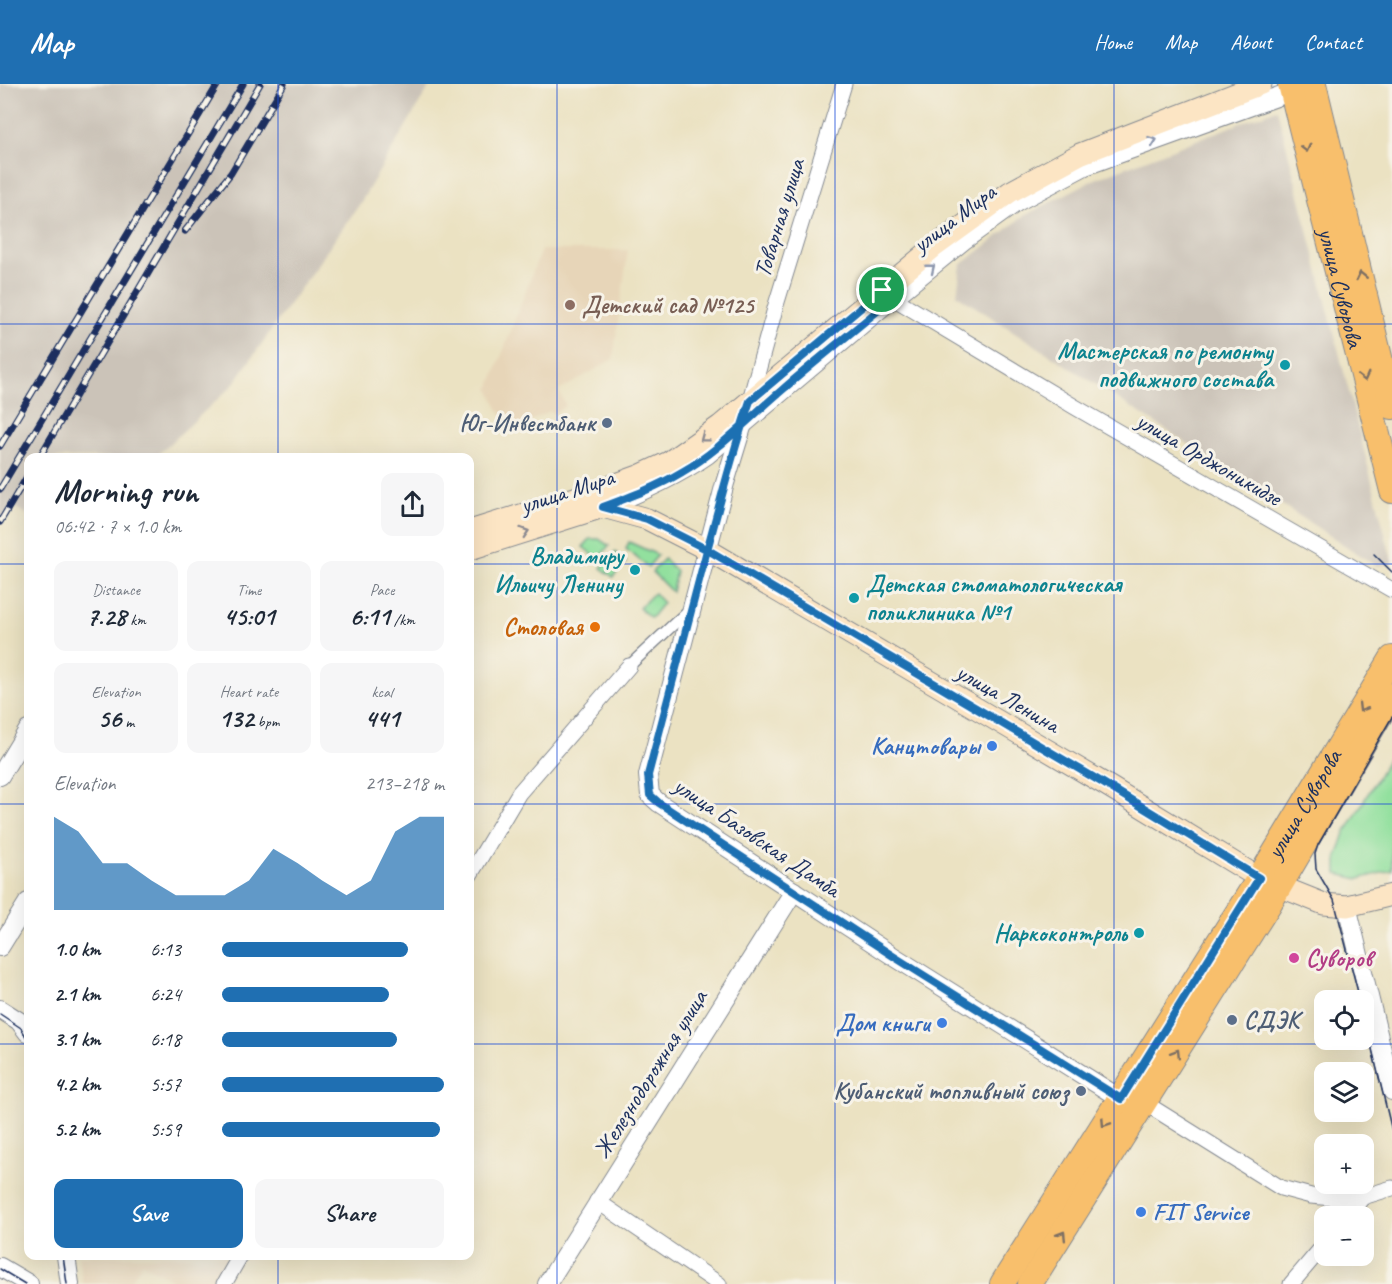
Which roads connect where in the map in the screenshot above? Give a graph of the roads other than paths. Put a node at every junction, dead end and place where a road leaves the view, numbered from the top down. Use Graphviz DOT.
graph roads {
  1 [pos="844,84"];
  2 [pos="1261,84"];
  3 [pos="1303,86"];
  4 [pos="887,294"];
  5 [pos="750,401"];
  6 [pos="1392,407"];
  7 [pos="741,427"];
  8 [pos="1392,491"];
  9 [pos="603,507"];
  10 [pos="474,530"];
  11 [pos="474,548"];
  12 [pos="708,550"];
  13 [pos="1392,590"];
  14 [pos="691,608"];
  15 [pos="1392,658"];
  16 [pos="629,666"];
  17 [pos="1392,694"];
  18 [pos="24,737"];
  19 [pos="0,776"];
  20 [pos="474,867"];
  21 [pos="1269,882"];
  22 [pos="794,891"];
  23 [pos="1392,895"];
  24 [pos="1347,906"];
  25 [pos="24,908"];
  26 [pos="0,947"];
  27 [pos="0,1010"];
  28 [pos="24,1028"];
  29 [pos="1392,1091"];
  30 [pos="1121,1099"];
  31 [pos="1145,1103"];
  32 [pos="1392,1188"];
  33 [pos="1363,1197"];
  34 [pos="597,1202"];
  35 [pos="1355,1206"];
  36 [pos="1314,1257"];
  37 [pos="67,1260"];
  38 [pos="238,1260"];
  39 [pos="0,1267"];
  40 [pos="29,1284"];
  41 [pos="70,1284"];
  42 [pos="224,1284"];
  43 [pos="547,1284"];
  44 [pos="719,1284"];
  45 [pos="1002,1284"];
  46 [pos="1030,1284"];
  47 [pos="1291,1284"];
  1 -- 5 [label="street, Товарная улица"];
  2 -- 4 [label="main road, улица Мира"];
  4 -- 3 [label="street, улица Мира, one-way"];
  6 -- 3 [label="main road, улица Суворова, one-way"];
  3 -- 8 [label="main road, улица Суворова, one-way"];
  4 -- 5 [label="main road, улица Мира"];
  4 -- 7 [label="street, улица Мира"];
  4 -- 13 [label="street, улица Орджоникидзе"];
  5 -- 7 [label="street, улица Базовская Дамба"];
  5 -- 10 [label="main road, улица Мира, one-way"];
  7 -- 9 [label="street, улица Мира"];
  7 -- 12 [label="street, улица Базовская Дамба"];
  11 -- 9 [label="main road, улица Мира, one-way"];
  9 -- 12 [label="main road, улица Ленина"];
  12 -- 14 [label="street, улица Базовская Дамба"];
  12 -- 21 [label="main road, улица Ленина"];
  14 -- 16 [label="street"];
  14 -- 22 [label="street, улица Базовская Дамба"];
  15 -- 21 [label="main road, улица Суворова, one-way"];
  16 -- 20 [label="street"];
  17 -- 21 [label="main road, улица Суворова"];
  18 -- 19 [label="street"];
  21 -- 24 [label="main road, улица Ленина"];
  21 -- 30 [label="main road, улица Суворова"];
  31 -- 21 [label="main road, улица Суворова, one-way"];
  22 -- 30 [label="street, улица Базовская Дамба"];
  22 -- 34 [label="street, Железнодорожная улица"];
  23 -- 24 [label="main road, улица Ленина"];
  24 -- 29 [label="street"];
  25 -- 26 [label="street"];
  27 -- 28 [label="street"];
  30 -- 45 [label="main road, улица Суворова, one-way"];
  31 -- 33 [label="street"];
  46 -- 31 [label="main road, улица Суворова, one-way"];
  32 -- 33 [label="street"];
  33 -- 35 [label="street"];
  34 -- 43 [label="street, Железнодорожная улица"];
  34 -- 44 [label="street"];
  36 -- 47 [label="street"];
  37 -- 41 [label="street"];
  38 -- 42 [label="street"];
  39 -- 40 [label="street"];
}
